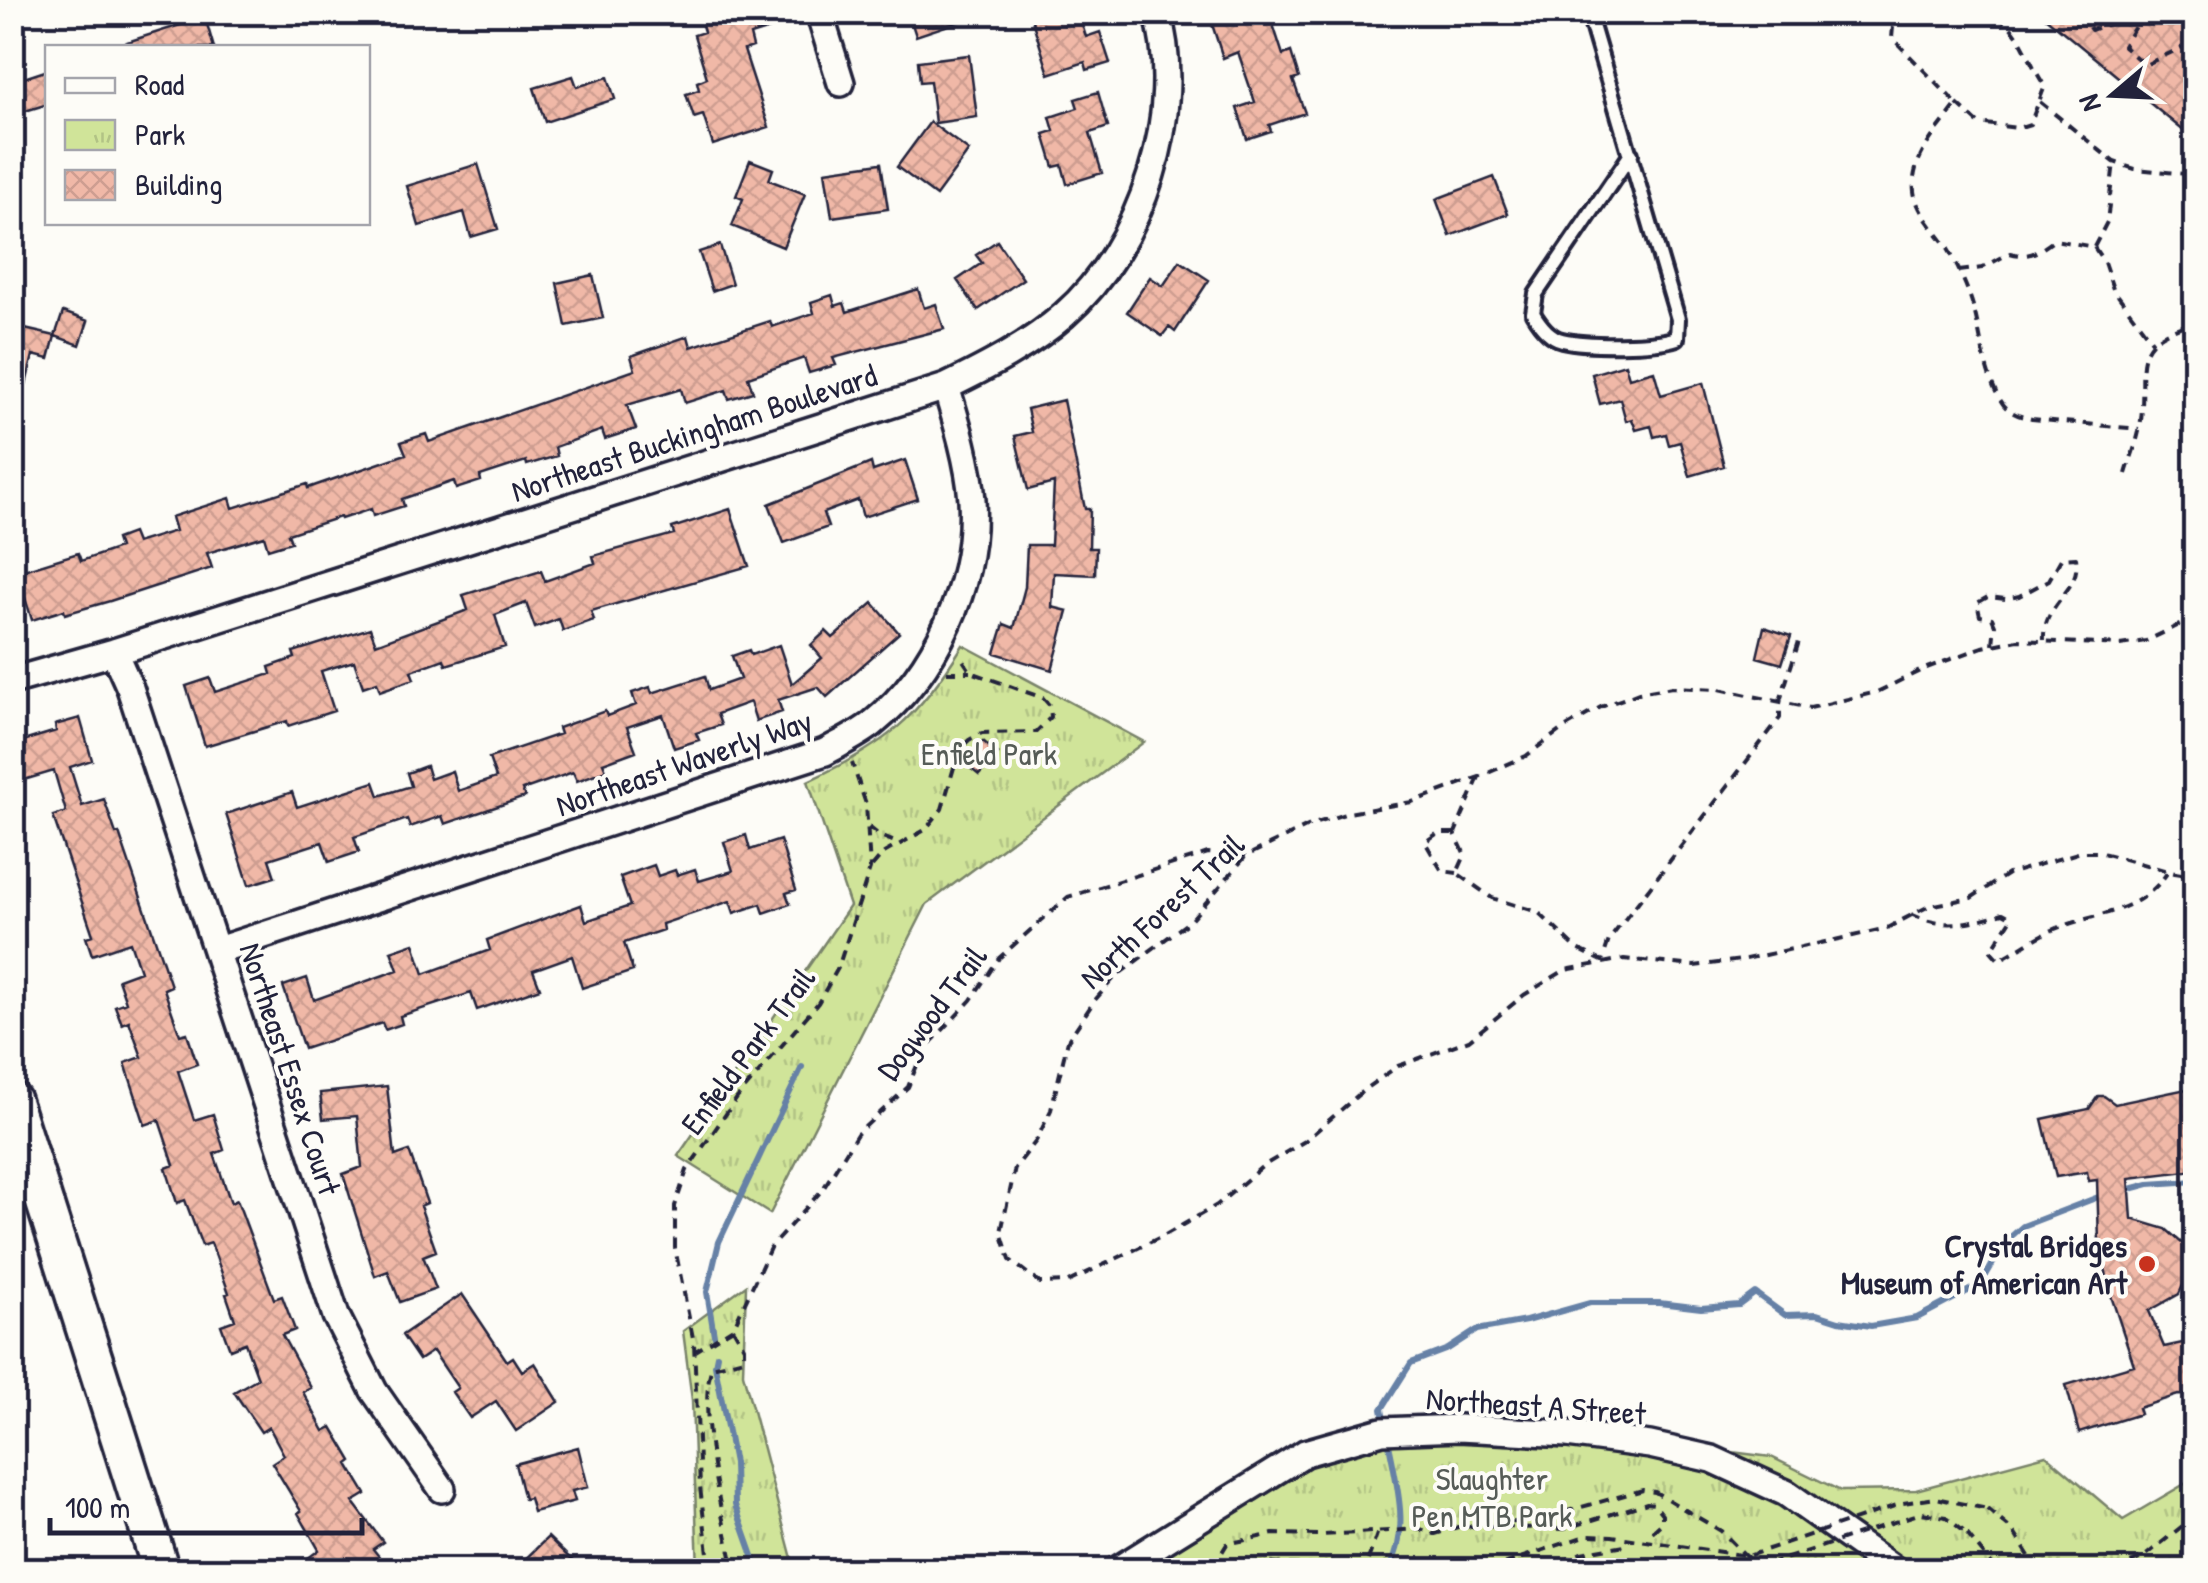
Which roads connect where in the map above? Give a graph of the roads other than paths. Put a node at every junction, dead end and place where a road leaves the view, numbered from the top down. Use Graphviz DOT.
graph roads {
  1 [pos="819,12"];
  2 [pos="1157,12"];
  3 [pos="1588,12"];
  4 [pos="841,83"];
  5 [pos="1631,154"];
  6 [pos="946,387"];
  7 [pos="114,652"];
  8 [pos="12,681"];
  9 [pos="218,950"];
  10 [pos="12,1100"];
  11 [pos="442,1488"];
  12 [pos="160,1570"];
  13 [pos="1116,1570"];
  14 [pos="1895,1570"];
  1 -- 4 [label="street"];
  2 -- 6 [label="street, Northeast Buckingham Boulevard"];
  3 -- 5 [label="lane"];
  5 -- 5 [label="lane"];
  6 -- 7 [label="street, Northeast Buckingham Boulevard"];
  6 -- 9 [label="street, Northeast Waverly Way"];
  7 -- 8 [label="street, Northeast Buckingham Boulevard"];
  7 -- 9 [label="street, Northeast Essex Court"];
  9 -- 11 [label="street, Northeast Essex Court"];
  10 -- 12 [label="street"];
  13 -- 14 [label="street, Northeast A Street"];
}
